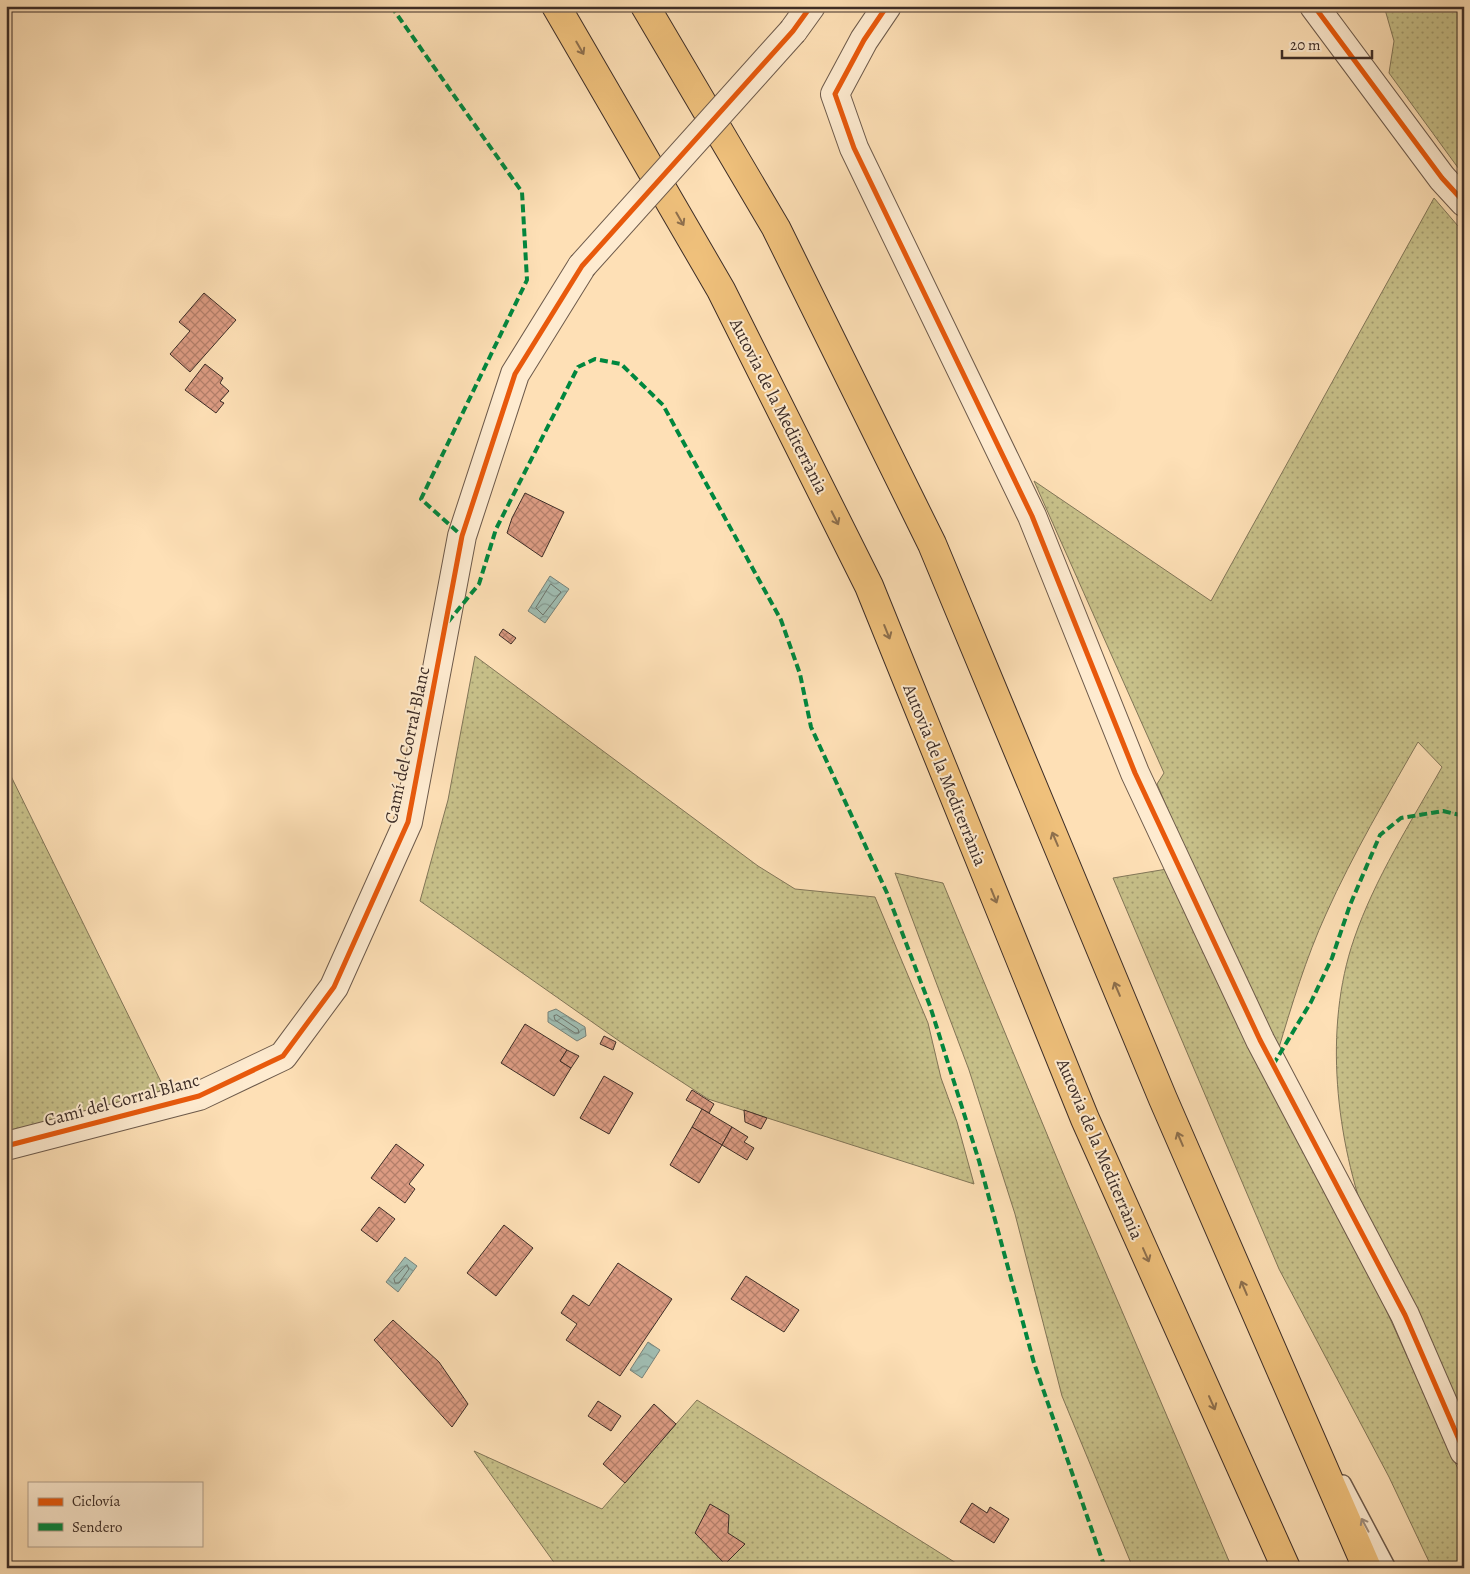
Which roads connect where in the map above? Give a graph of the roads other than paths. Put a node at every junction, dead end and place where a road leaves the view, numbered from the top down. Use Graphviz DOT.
graph roads {
  1 [pos="556,6"];
  2 [pos="646,6"];
  3 [pos="811,6"];
  4 [pos="888,6"];
  5 [pos="1314,6"];
  6 [pos="1464,202"];
  7 [pos="6,1146"];
  8 [pos="1263,1333"];
  9 [pos="1464,1451"];
  10 [pos="1286,1568"];
  11 [pos="1367,1568"];
  12 [pos="1388,1568"];
  1 -- 10 [label="highway, Autovia de la Mediterrània, one-way"];
  8 -- 2 [label="highway, one-way"];
  3 -- 7 [label="street, Camí del Corral Blanc, bridge"];
  4 -- 9 [label="street"];
  5 -- 6 [label="street"];
  8 -- 11 [label="highway"];
  12 -- 8 [label="lane, one-way"];
}
